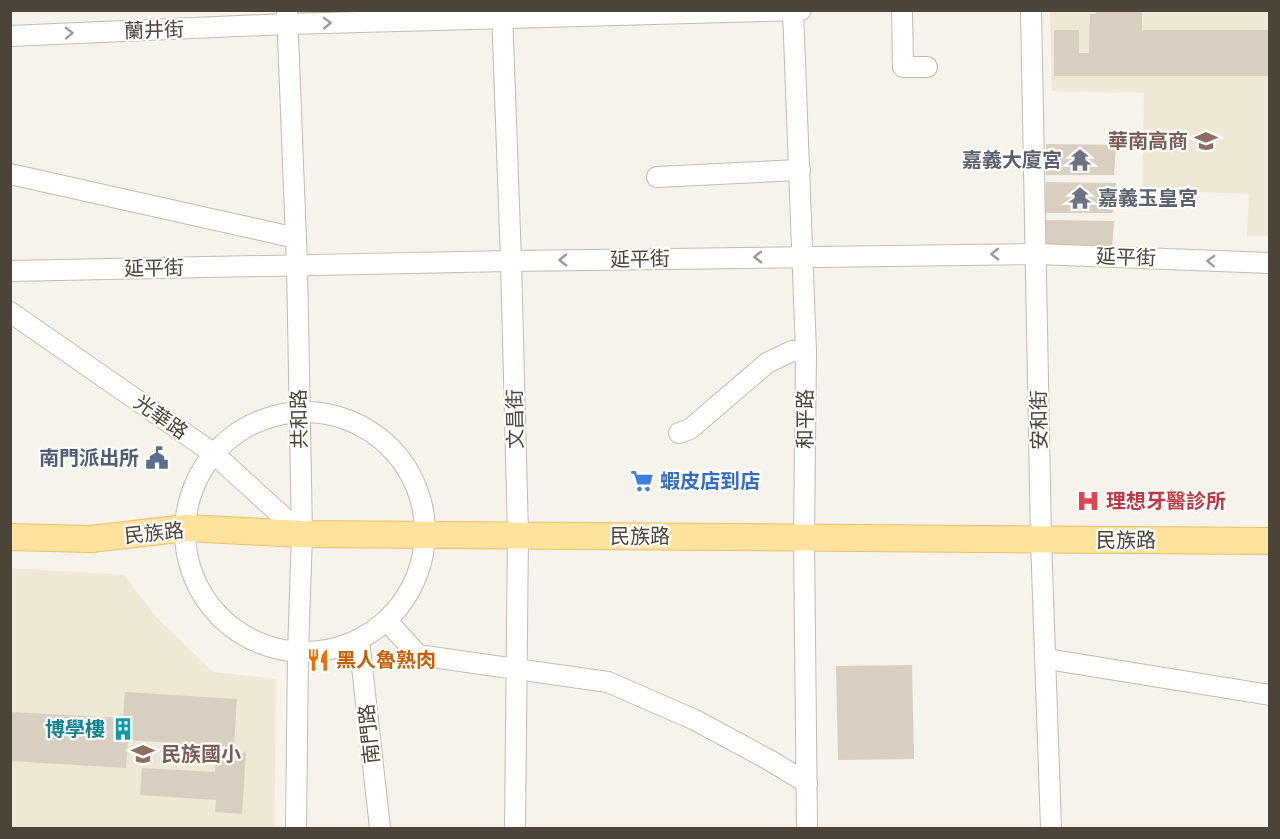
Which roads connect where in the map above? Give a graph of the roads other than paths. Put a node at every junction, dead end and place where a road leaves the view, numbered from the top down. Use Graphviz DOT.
graph roads {
  1 [pos="801,10"];
  2 [pos="902,10"];
  3 [pos="1031,10"];
  4 [pos="793,11"];
  5 [pos="502,14"];
  6 [pos="287,17"];
  7 [pos="10,36"];
  8 [pos="927,67"];
  9 [pos="800,170"];
  10 [pos="10,174"];
  11 [pos="657,177"];
  12 [pos="296,238"];
  13 [pos="1037,254"];
  14 [pos="802,257"];
  15 [pos="511,261"];
  16 [pos="1269,263"];
  17 [pos="297,265"];
  18 [pos="10,271"];
  19 [pos="10,312"];
  20 [pos="806,352"];
  21 [pos="299,411"];
  22 [pos="679,433"];
  23 [pos="213,453"];
  24 [pos="186,528"];
  25 [pos="302,534"];
  26 [pos="424,535"];
  27 [pos="518,535"];
  28 [pos="10,537"];
  29 [pos="804,538"];
  30 [pos="1041,539"];
  31 [pos="1269,541"];
  32 [pos="387,621"];
  33 [pos="359,640"];
  34 [pos="298,652"];
  35 [pos="1047,660"];
  36 [pos="516,669"];
  37 [pos="1269,695"];
  38 [pos="807,783"];
  39 [pos="296,828"];
  40 [pos="380,828"];
  41 [pos="515,828"];
  42 [pos="807,828"];
  43 [pos="1051,828"];
  1 -- 4 [label="street, 蘭井街"];
  2 -- 8 [label="street"];
  3 -- 13 [label="street, 安和街"];
  4 -- 5 [label="street, 蘭井街"];
  4 -- 9 [label="street, 和平路"];
  6 -- 5 [label="street, 蘭井街, one-way"];
  5 -- 15 [label="street, 文昌街"];
  7 -- 6 [label="street, 蘭井街, one-way"];
  6 -- 12 [label="street, 共和路"];
  9 -- 11 [label="street"];
  9 -- 14 [label="street, 和平路"];
  10 -- 12 [label="street"];
  12 -- 17 [label="street, 共和路"];
  13 -- 14 [label="street, 延平街, one-way"];
  16 -- 13 [label="street, 延平街, one-way"];
  13 -- 30 [label="street, 安和街"];
  14 -- 15 [label="street, 延平街, one-way"];
  14 -- 20 [label="street, 和平路"];
  15 -- 17 [label="street, 延平街"];
  15 -- 27 [label="street, 文昌街"];
  17 -- 18 [label="street, 延平街"];
  17 -- 21 [label="street, 共和路"];
  19 -- 23 [label="street, 光華路"];
  20 -- 22 [label="street"];
  20 -- 29 [label="street, 和平路"];
  21 -- 23 [label="street"];
  21 -- 25 [label="street, 共和路"];
  21 -- 26 [label="street"];
  23 -- 24 [label="street"];
  23 -- 25 [label="street, 光華路"];
  24 -- 25 [label="main road, 民族路"];
  24 -- 28 [label="main road, 民族路"];
  24 -- 34 [label="street"];
  25 -- 26 [label="main road, 民族路"];
  25 -- 34 [label="street, 共和路"];
  26 -- 27 [label="main road, 民族路"];
  26 -- 32 [label="street"];
  27 -- 29 [label="main road, 民族路"];
  27 -- 36 [label="street, 文昌街"];
  29 -- 30 [label="main road, 民族路"];
  29 -- 38 [label="street, 和平路"];
  30 -- 31 [label="main road, 民族路"];
  30 -- 35 [label="street, 安和街"];
  32 -- 33 [label="street"];
  32 -- 36 [label="street"];
  33 -- 34 [label="street"];
  33 -- 40 [label="street, 南門路"];
  34 -- 39 [label="street, 共和路"];
  35 -- 37 [label="street"];
  35 -- 43 [label="street, 安和街"];
  36 -- 38 [label="street"];
  36 -- 41 [label="street, 文昌街"];
  38 -- 42 [label="street, 和平路"];
}
